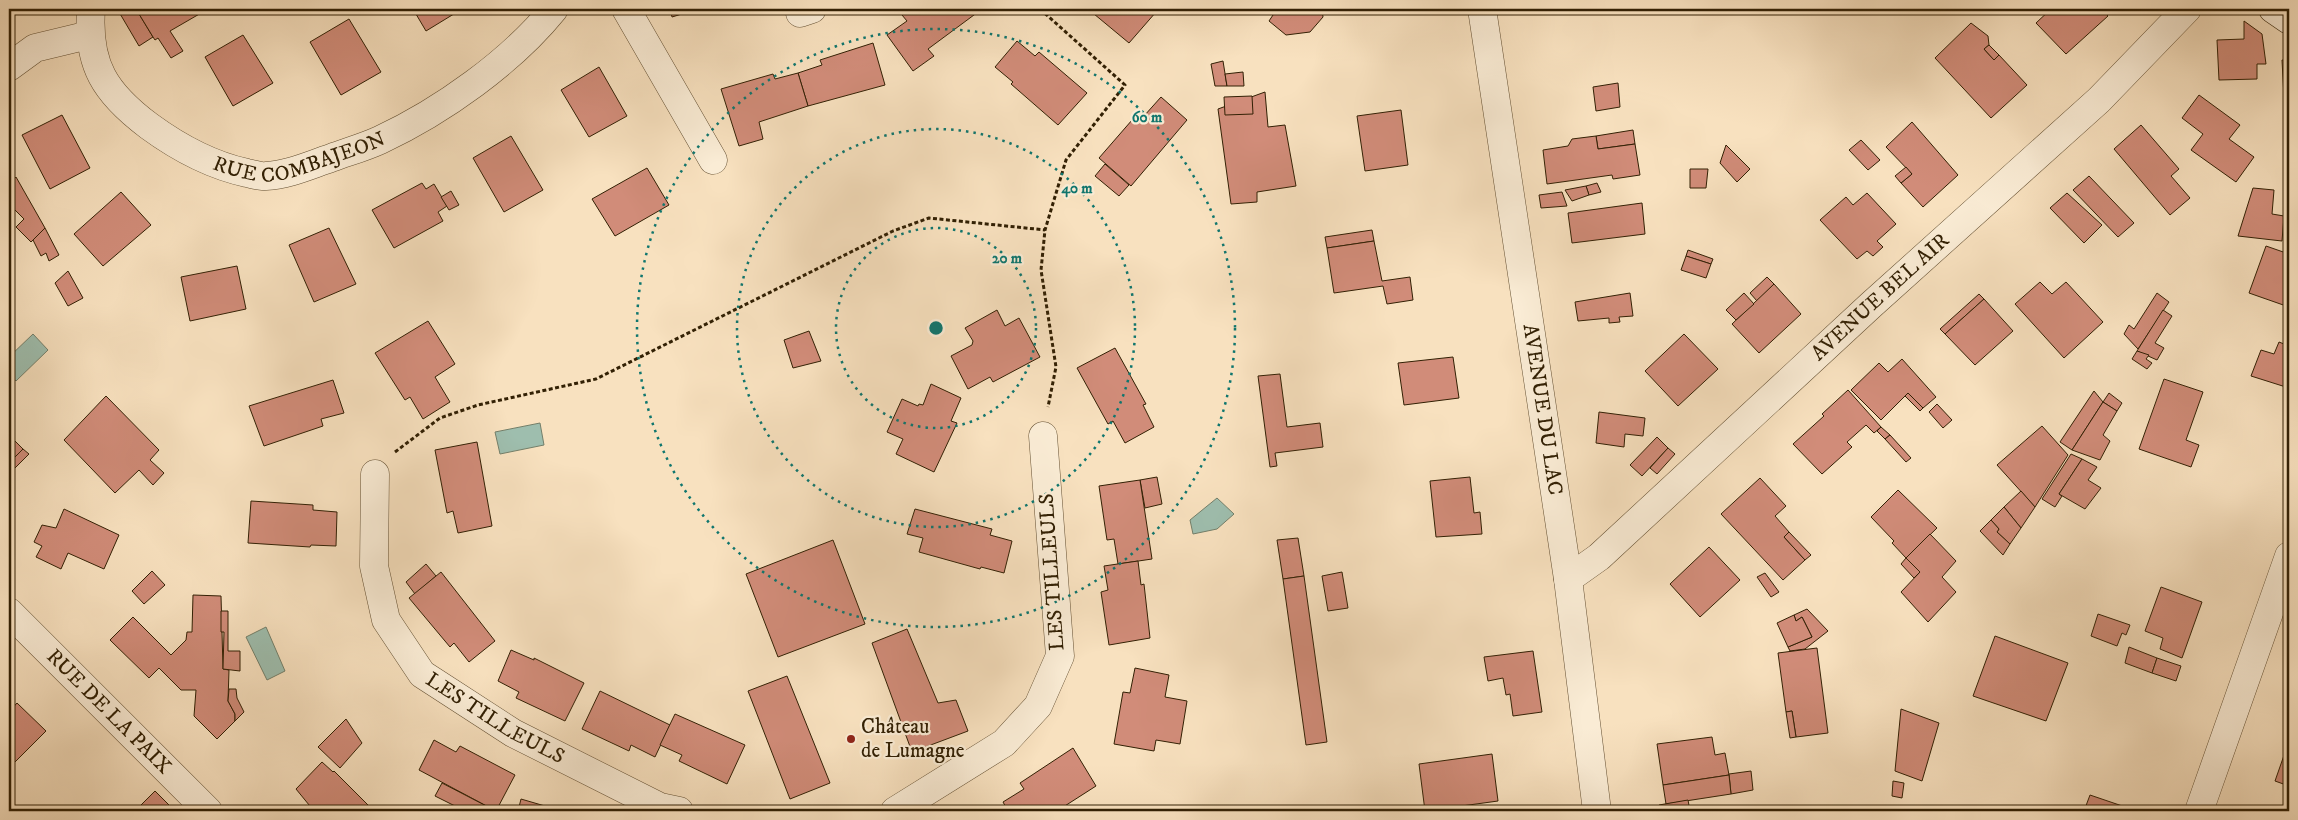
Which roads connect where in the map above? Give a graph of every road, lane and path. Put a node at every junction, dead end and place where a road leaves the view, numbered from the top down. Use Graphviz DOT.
graph roads {
  1 [pos="554,9"];
  2 [pos="626,9"];
  3 [pos="1040,9"];
  4 [pos="1482,9"];
  5 [pos="2187,9"];
  6 [pos="2273,9"];
  7 [pos="2289,20"];
  8 [pos="90,22"];
  9 [pos="9,67"];
  10 [pos="713,160"];
  11 [pos="1045,230"];
  12 [pos="1043,436"];
  13 [pos="375,474"];
  14 [pos="2289,556"];
  15 [pos="1568,579"];
  16 [pos="9,612"];
  17 [pos="208,811"];
  18 [pos="679,811"];
  19 [pos="894,811"];
  20 [pos="1597,811"];
  21 [pos="2199,811"];
  1 -- 8 [label="street, RUE COMBAJEON"];
  2 -- 10 [label="street"];
  3 -- 11 [label="path"];
  4 -- 15 [label="street, AVENUE DU LAC"];
  5 -- 15 [label="street, AVENUE BEL AIR"];
  6 -- 7 [label="street"];
  8 -- 9 [label="street"];
  11 -- 12 [label="path"];
  11 -- 13 [label="path"];
  12 -- 19 [label="street, LES TILLEULS"];
  13 -- 18 [label="street, LES TILLEULS"];
  14 -- 21 [label="street"];
  15 -- 20 [label="street, AVENUE DU LAC"];
  16 -- 17 [label="street, RUE DE LA PAIX"];
}
